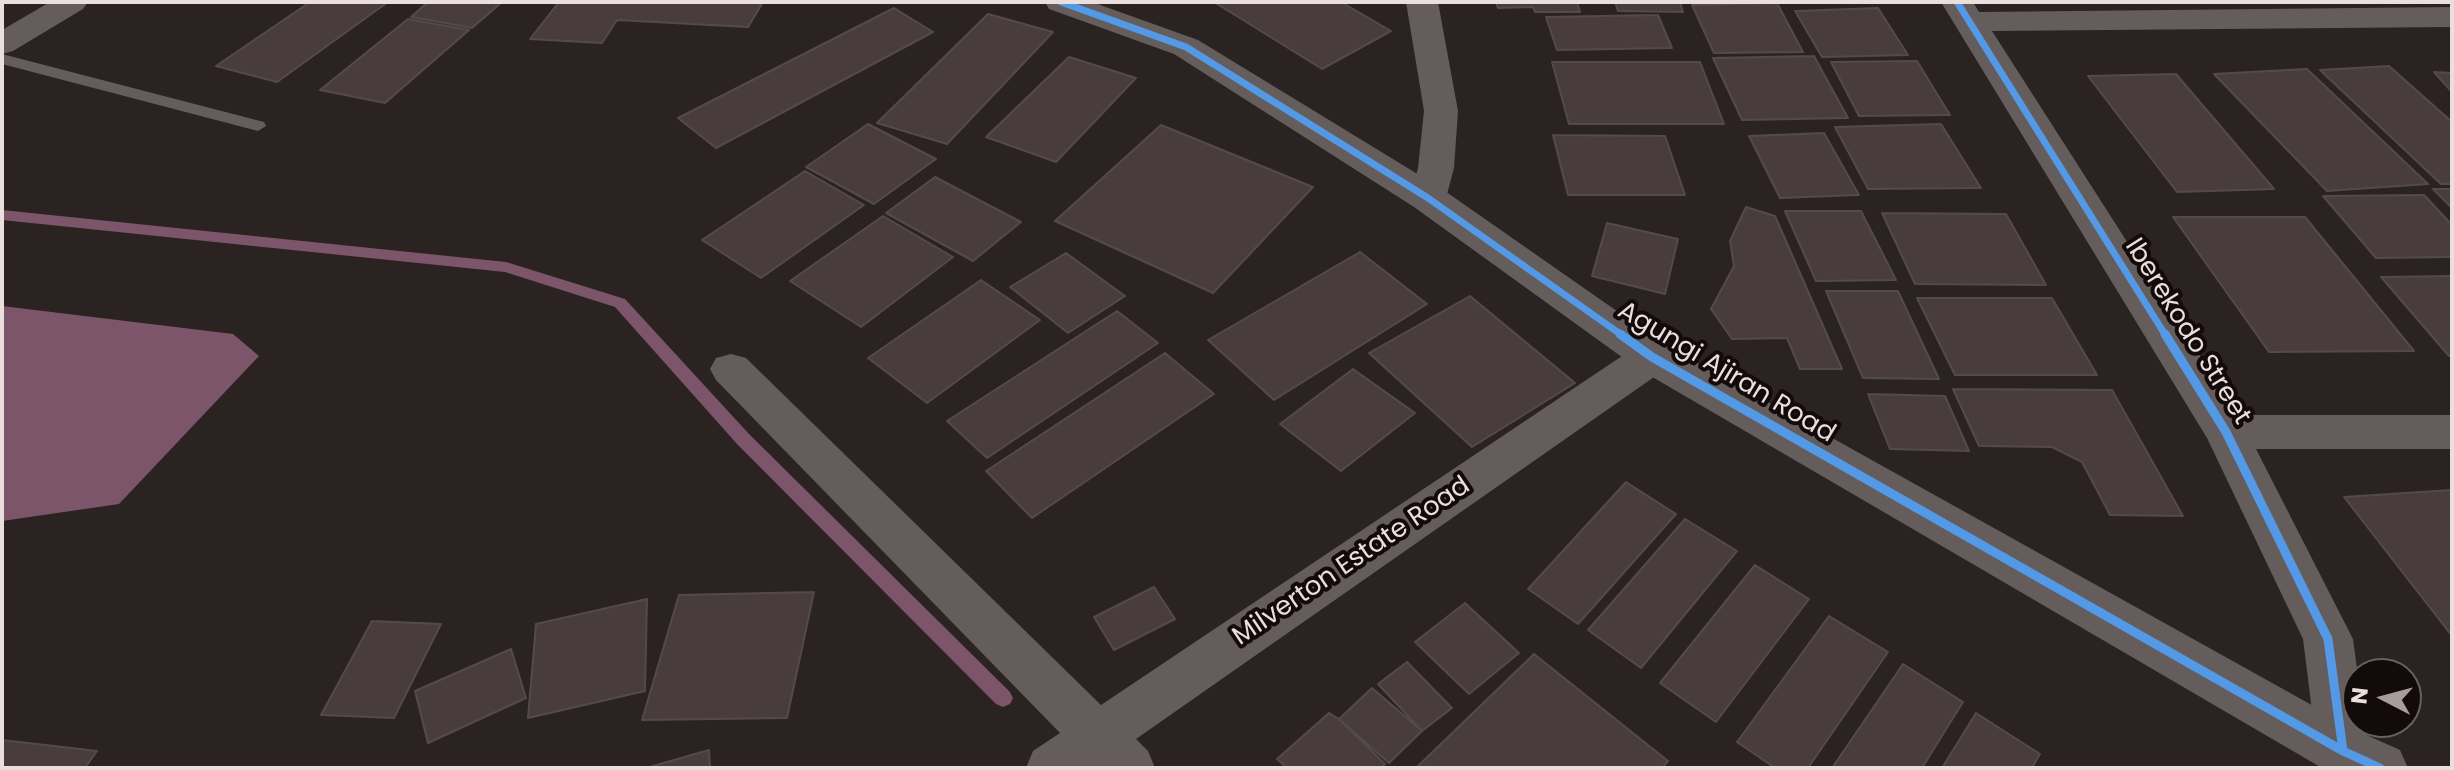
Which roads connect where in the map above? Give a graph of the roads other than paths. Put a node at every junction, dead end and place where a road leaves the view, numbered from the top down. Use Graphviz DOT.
graph roads {
  1 [pos="72,2"];
  2 [pos="1061,2"];
  3 [pos="1422,2"];
  4 [pos="1964,12"];
  5 [pos="2452,17"];
  6 [pos="2,44"];
  7 [pos="2,59"];
  8 [pos="258,126"];
  9 [pos="1428,198"];
  10 [pos="1652,357"];
  11 [pos="731,369"];
  12 [pos="2226,432"];
  13 [pos="2452,432"];
  14 [pos="1113,752"];
  15 [pos="2361,760"];
  16 [pos="1052,768"];
  1 -- 6 [label="street"];
  2 -- 9 [label="street, Agungi Ajiran Road"];
  3 -- 9 [label="street"];
  4 -- 5 [label="street"];
  4 -- 12 [label="street, Iberekodo Street"];
  7 -- 8 [label="lane"];
  9 -- 10 [label="street, Agungi Ajiran Road"];
  10 -- 14 [label="street, Milverton Estate Road"];
  10 -- 15 [label="street, Agungi Ajiran Road"];
  11 -- 14 [label="street"];
  12 -- 13 [label="street"];
  12 -- 15 [label="street, Iberekodo Street"];
  14 -- 16 [label="street, Milverton Estate Road"];
}
